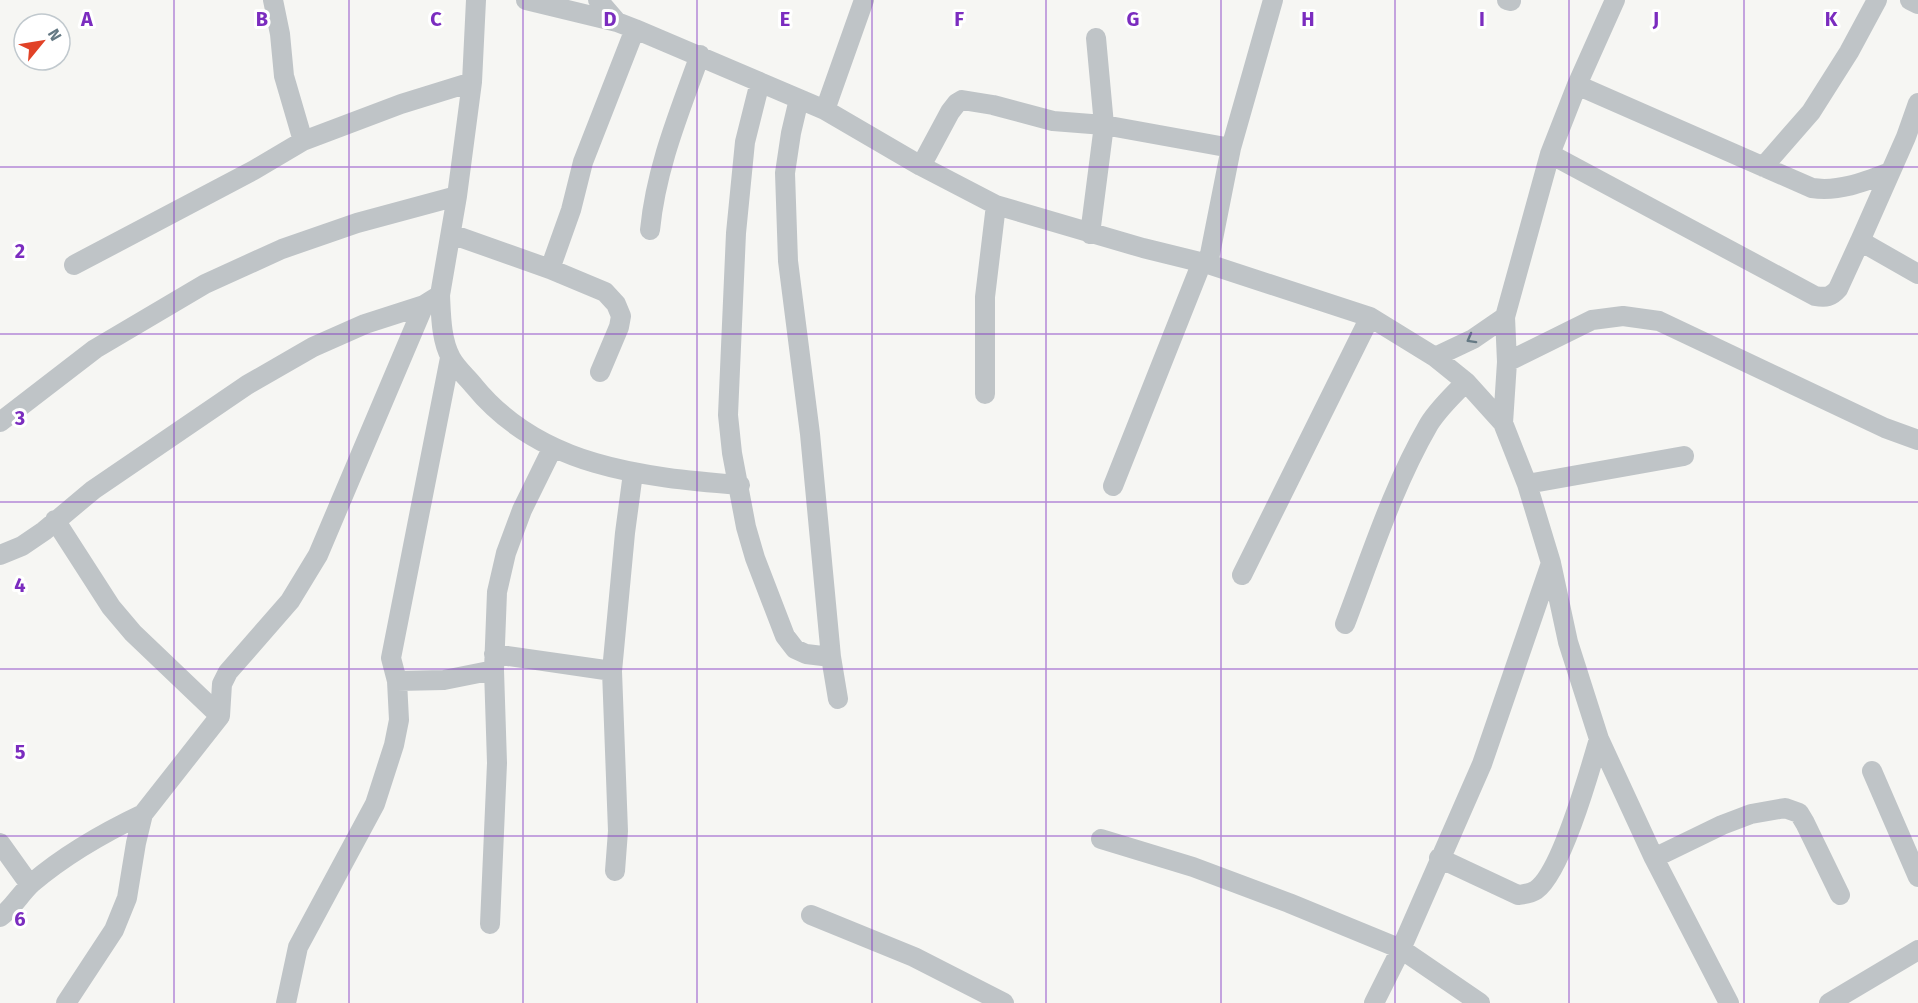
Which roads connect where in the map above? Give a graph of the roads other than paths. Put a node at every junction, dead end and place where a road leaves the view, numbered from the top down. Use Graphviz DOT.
graph roads {
  1 [pos="273,0"];
  2 [pos="476,0"];
  3 [pos="526,0"];
  4 [pos="598,0"];
  5 [pos="864,0"];
  6 [pos="1273,0"];
  7 [pos="1615,0"];
  8 [pos="1877,0"];
  9 [pos="1910,0"];
  10 [pos="1918,4"];
  11 [pos="626,25"];
  12 [pos="1096,38"];
  13 [pos="700,55"];
  14 [pos="472,82"];
  15 [pos="760,82"];
  16 [pos="1577,85"];
  17 [pos="799,99"];
  18 [pos="1918,103"];
  19 [pos="825,110"];
  20 [pos="1104,125"];
  21 [pos="303,141"];
  22 [pos="1231,148"];
  23 [pos="1550,154"];
  24 [pos="921,166"];
  25 [pos="1763,167"];
  26 [pos="1890,172"];
  27 [pos="457,196"];
  28 [pos="996,205"];
  29 [pos="650,230"];
  30 [pos="451,234"];
  31 [pos="1090,234"];
  32 [pos="1860,241"];
  33 [pos="1205,263"];
  34 [pos="74,265"];
  35 [pos="550,268"];
  36 [pos="1918,274"];
  37 [pos="432,300"];
  38 [pos="1370,317"];
  39 [pos="1505,317"];
  40 [pos="1435,357"];
  41 [pos="450,358"];
  42 [pos="1507,362"];
  43 [pos="600,372"];
  44 [pos="1466,382"];
  45 [pos="985,394"];
  46 [pos="0,422"];
  47 [pos="1503,423"];
  48 [pos="1918,440"];
  49 [pos="553,447"];
  50 [pos="1684,456"];
  51 [pos="633,473"];
  52 [pos="1527,484"];
  53 [pos="740,485"];
  54 [pos="1113,486"];
  55 [pos="55,520"];
  56 [pos="0,555"];
  57 [pos="1551,563"];
  58 [pos="1242,575"];
  59 [pos="1345,624"];
  60 [pos="831,657"];
  61 [pos="494,662"];
  62 [pos="612,672"];
  63 [pos="397,681"];
  64 [pos="838,699"];
  65 [pos="220,716"];
  66 [pos="1599,739"];
  67 [pos="1872,771"];
  68 [pos="143,814"];
  69 [pos="1101,839"];
  70 [pos="0,843"];
  71 [pos="1439,858"];
  72 [pos="1654,858"];
  73 [pos="615,871"];
  74 [pos="1918,878"];
  75 [pos="30,885"];
  76 [pos="1840,895"];
  77 [pos="811,915"];
  78 [pos="0,917"];
  79 [pos="490,924"];
  80 [pos="1401,949"];
  81 [pos="1918,950"];
  82 [pos="66,1003"];
  83 [pos="286,1003"];
  84 [pos="1004,1003"];
  85 [pos="1374,1003"];
  86 [pos="1480,1003"];
  87 [pos="1729,1003"];
  88 [pos="1829,1003"];
  1 -- 21 [label="street"];
  2 -- 14 [label="street"];
  3 -- 11 [label="street"];
  4 -- 11 [label="street"];
  5 -- 19 [label="street"];
  6 -- 22 [label="street"];
  7 -- 16 [label="street"];
  8 -- 25 [label="street"];
  9 -- 10 [label="street"];
  11 -- 13 [label="street"];
  11 -- 35 [label="street"];
  12 -- 20 [label="street"];
  13 -- 15 [label="street"];
  13 -- 29 [label="street"];
  14 -- 21 [label="street"];
  14 -- 27 [label="street"];
  15 -- 17 [label="street"];
  15 -- 53 [label="street"];
  16 -- 23 [label="street"];
  16 -- 25 [label="street"];
  17 -- 19 [label="street"];
  17 -- 60 [label="street"];
  18 -- 26 [label="street"];
  19 -- 24 [label="street"];
  20 -- 22 [label="street"];
  20 -- 24 [label="street"];
  20 -- 31 [label="street"];
  21 -- 34 [label="street"];
  22 -- 33 [label="street"];
  23 -- 32 [label="street"];
  23 -- 39 [label="street"];
  24 -- 28 [label="street"];
  25 -- 26 [label="street"];
  26 -- 32 [label="street"];
  27 -- 30 [label="street"];
  27 -- 46 [label="street"];
  28 -- 31 [label="street"];
  28 -- 45 [label="street"];
  30 -- 35 [label="street"];
  30 -- 37 [label="street"];
  31 -- 33 [label="street"];
  32 -- 36 [label="street"];
  33 -- 38 [label="street"];
  33 -- 54 [label="street"];
  35 -- 43 [label="street"];
  37 -- 41 [label="street"];
  37 -- 55 [label="street"];
  37 -- 65 [label="street"];
  38 -- 40 [label="street"];
  38 -- 58 [label="street"];
  39 -- 40 [label="street, one-way"];
  39 -- 42 [label="street"];
  40 -- 44 [label="street"];
  41 -- 49 [label="street"];
  41 -- 63 [label="street"];
  42 -- 47 [label="street"];
  42 -- 48 [label="street"];
  44 -- 47 [label="street"];
  44 -- 59 [label="street"];
  47 -- 52 [label="street"];
  49 -- 51 [label="street"];
  49 -- 61 [label="street"];
  50 -- 52 [label="street"];
  51 -- 53 [label="street"];
  51 -- 62 [label="street"];
  52 -- 57 [label="street"];
  53 -- 60 [label="street"];
  55 -- 56 [label="street"];
  55 -- 65 [label="street"];
  57 -- 66 [label="street"];
  57 -- 71 [label="street"];
  60 -- 64 [label="street"];
  61 -- 62 [label="street"];
  61 -- 63 [label="street"];
  61 -- 79 [label="street"];
  62 -- 73 [label="street"];
  63 -- 83 [label="street"];
  65 -- 68 [label="street"];
  66 -- 71 [label="street"];
  66 -- 72 [label="street"];
  67 -- 74 [label="street"];
  68 -- 75 [label="street"];
  68 -- 82 [label="street"];
  69 -- 80 [label="street"];
  70 -- 75 [label="street"];
  71 -- 80 [label="street"];
  72 -- 76 [label="street"];
  72 -- 87 [label="street"];
  75 -- 78 [label="street"];
  77 -- 84 [label="street"];
  80 -- 85 [label="street"];
  80 -- 86 [label="street"];
  81 -- 88 [label="street"];
}
